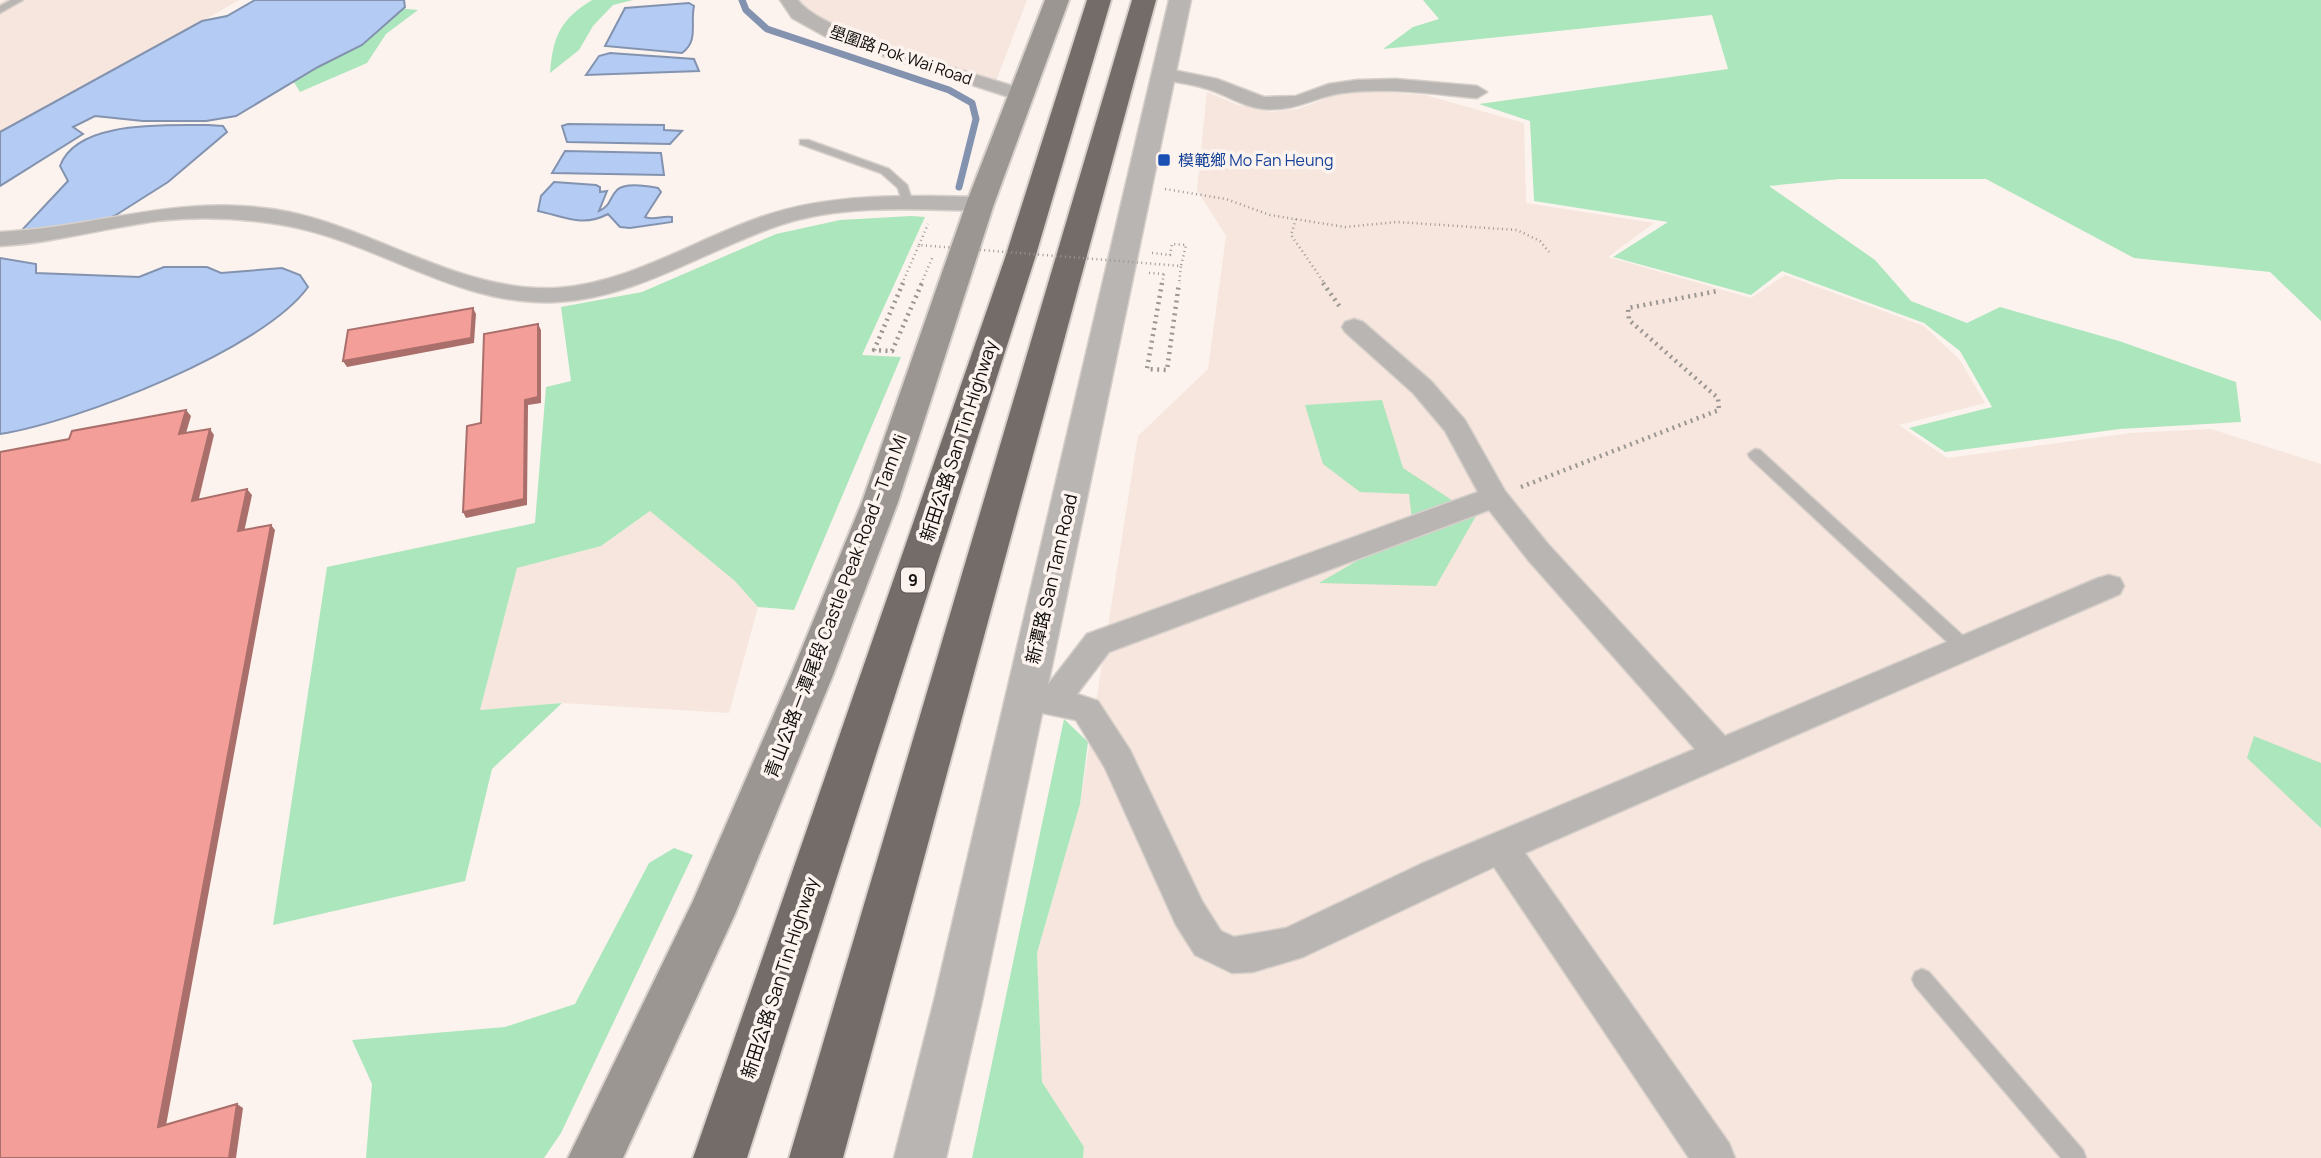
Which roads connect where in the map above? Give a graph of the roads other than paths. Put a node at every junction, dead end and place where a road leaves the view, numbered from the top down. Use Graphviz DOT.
graph roads {
  1 [pos="19,0"];
  2 [pos="789,0"];
  3 [pos="1057,0"];
  4 [pos="1099,0"];
  5 [pos="1144,0"];
  6 [pos="1180,0"];
  7 [pos="0,10"];
  8 [pos="1163,74"];
  9 [pos="1477,92"];
  10 [pos="1022,95"];
  11 [pos="804,142"];
  12 [pos="907,203"];
  13 [pos="981,204"];
  14 [pos="0,239"];
  15 [pos="1354,327"];
  16 [pos="1755,454"];
  17 [pos="1494,497"];
  18 [pos="2109,586"];
  19 [pos="1965,648"];
  20 [pos="1040,699"];
  21 [pos="1720,753"];
  22 [pos="1500,847"];
  23 [pos="1922,979"];
  24 [pos="595,1158"];
  25 [pos="720,1158"];
  26 [pos="816,1158"];
  27 [pos="920,1158"];
  28 [pos="1714,1158"];
  29 [pos="2075,1158"];
  1 -- 7 [label="lane"];
  2 -- 10 [label="street, 壆圍路 Pok Wai Road"];
  3 -- 10 [label="main road, 青山公路－潭尾段 Castle Peak Road – Tam Mi"];
  4 -- 25 [label="highway, 新田公路 San Tin Highway / 9"];
  5 -- 26 [label="highway"];
  6 -- 8 [label="street, 新潭路 San Tam Road"];
  8 -- 9 [label="street"];
  8 -- 20 [label="street, 新潭路 San Tam Road"];
  10 -- 13 [label="main road, 青山公路－潭尾段 Castle Peak Road – Tam Mi"];
  11 -- 12 [label="lane"];
  12 -- 13 [label="street"];
  12 -- 14 [label="street"];
  13 -- 24 [label="main road, 青山公路－潭尾段 Castle Peak Road – Tam Mi"];
  15 -- 17 [label="street"];
  16 -- 19 [label="lane"];
  17 -- 20 [label="street"];
  17 -- 21 [label="street"];
  18 -- 19 [label="street"];
  19 -- 21 [label="street"];
  20 -- 22 [label="street"];
  20 -- 27 [label="street, 新潭路 San Tam Road"];
  21 -- 22 [label="street"];
  22 -- 28 [label="street"];
  23 -- 29 [label="lane"];
}
